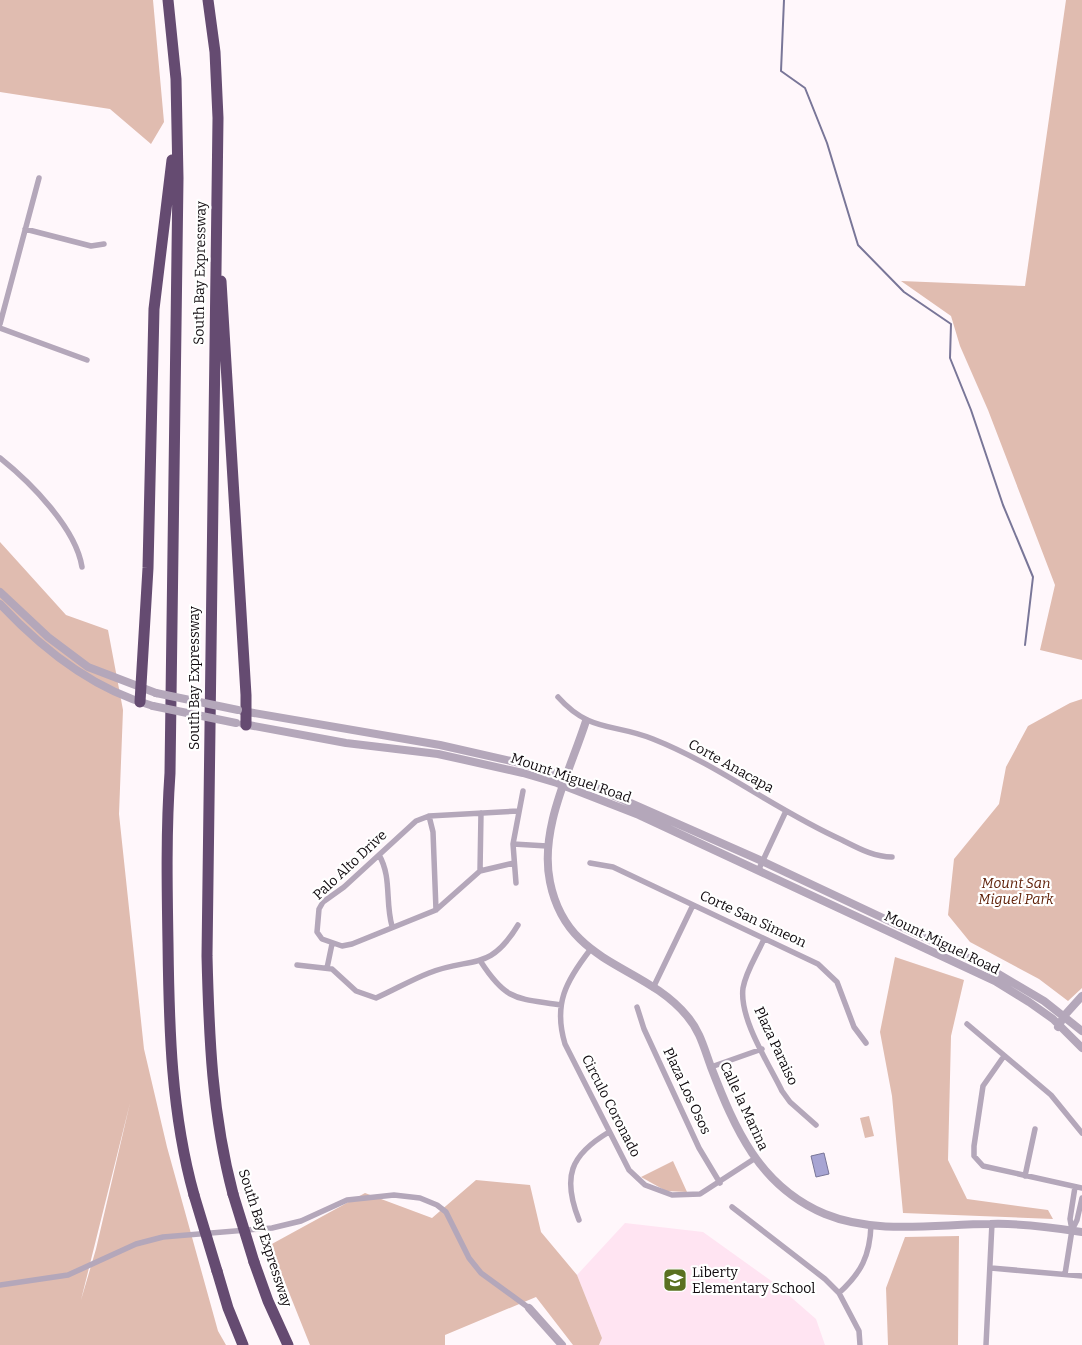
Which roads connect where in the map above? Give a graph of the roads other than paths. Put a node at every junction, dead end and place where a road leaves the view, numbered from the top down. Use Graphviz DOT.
graph roads {
  1 [pos="168,0"];
  2 [pos="208,0"];
  3 [pos="177,116"];
  4 [pos="216,162"];
  5 [pos="39,178"];
  6 [pos="25,228"];
  7 [pos="104,244"];
  8 [pos="0,324"];
  9 [pos="0,328"];
  10 [pos="86,360"];
  11 [pos="0,458"];
  12 [pos="82,567"];
  13 [pos="0,592"];
  14 [pos="0,604"];
  15 [pos="141,689"];
  16 [pos="558,697"];
  17 [pos="140,702"];
  18 [pos="242,711"];
  19 [pos="586,722"];
  20 [pos="241,724"];
  21 [pos="567,777"];
  22 [pos="564,786"];
  23 [pos="523,790"];
  24 [pos="518,811"];
  25 [pos="786,811"];
  26 [pos="481,813"];
  27 [pos="429,816"];
  28 [pos="513,844"];
  29 [pos="548,846"];
  30 [pos="379,855"];
  31 [pos="892,857"];
  32 [pos="762,861"];
  33 [pos="514,863"];
  34 [pos="590,863"];
  35 [pos="480,870"];
  36 [pos="758,871"];
  37 [pos="516,883"];
  38 [pos="693,905"];
  39 [pos="436,910"];
  40 [pos="518,925"];
  41 [pos="392,926"];
  42 [pos="764,939"];
  43 [pos="332,944"];
  44 [pos="590,950"];
  45 [pos="481,962"];
  46 [pos="297,966"];
  47 [pos="327,968"];
  48 [pos="654,988"];
  49 [pos="1082,996"];
  50 [pos="561,1004"];
  51 [pos="637,1007"];
  52 [pos="1064,1016"];
  53 [pos="967,1024"];
  54 [pos="1058,1027"];
  55 [pos="1082,1031"];
  56 [pos="866,1042"];
  57 [pos="1082,1048"];
  58 [pos="762,1049"];
  59 [pos="1004,1056"];
  60 [pos="711,1067"];
  61 [pos="816,1125"];
  62 [pos="1034,1129"];
  63 [pos="609,1132"];
  64 [pos="1082,1133"];
  65 [pos="754,1159"];
  66 [pos="1025,1176"];
  67 [pos="720,1183"];
  68 [pos="1075,1187"];
  69 [pos="1082,1188"];
  70 [pos="1082,1198"];
  71 [pos="732,1207"];
  72 [pos="579,1220"];
  73 [pos="992,1224"];
  74 [pos="871,1225"];
  75 [pos="1072,1230"];
  76 [pos="1082,1232"];
  77 [pos="991,1268"];
  78 [pos="1065,1274"];
  79 [pos="1082,1276"];
  80 [pos="0,1285"];
  81 [pos="839,1293"];
  82 [pos="529,1308"];
  83 [pos="243,1345"];
  84 [pos="288,1345"];
  85 [pos="562,1345"];
  86 [pos="860,1345"];
  87 [pos="986,1345"];
  1 -- 3 [label="highway, South Bay Expressway"];
  2 -- 4 [label="highway, South Bay Expressway"];
  3 -- 15 [label="highway"];
  3 -- 83 [label="highway, South Bay Expressway, bridge"];
  4 -- 18 [label="highway"];
  4 -- 84 [label="highway, South Bay Expressway, bridge"];
  5 -- 6 [label="street"];
  6 -- 7 [label="street"];
  6 -- 8 [label="street"];
  9 -- 10 [label="street"];
  11 -- 12 [label="street"];
  13 -- 15 [label="street, Mount Miguel Road"];
  14 -- 17 [label="street, Mount Miguel Road"];
  15 -- 17 [label="highway"];
  15 -- 18 [label="street, Mount Miguel Road, bridge"];
  16 -- 19 [label="street, Corte Anacapa"];
  17 -- 20 [label="street, Mount Miguel Road, bridge"];
  18 -- 20 [label="highway"];
  18 -- 21 [label="street, Mount Miguel Road"];
  19 -- 21 [label="street, Calle la Marina"];
  19 -- 25 [label="street, Corte Anacapa"];
  20 -- 22 [label="street, Mount Miguel Road"];
  21 -- 22 [label="street, Calle la Marina"];
  21 -- 32 [label="street, Mount Miguel Road"];
  22 -- 29 [label="street, Calle la Marina"];
  22 -- 36 [label="street, Mount Miguel Road"];
  23 -- 24 [label="street"];
  24 -- 26 [label="street, Palo Alto Drive"];
  24 -- 28 [label="street"];
  25 -- 31 [label="street, Corte Anacapa"];
  25 -- 32 [label="street"];
  26 -- 27 [label="street, Palo Alto Drive"];
  26 -- 35 [label="street"];
  27 -- 30 [label="street, Palo Alto Drive"];
  27 -- 39 [label="street"];
  28 -- 29 [label="street"];
  28 -- 33 [label="street"];
  29 -- 44 [label="street, Calle la Marina"];
  30 -- 41 [label="street"];
  30 -- 43 [label="street, Palo Alto Drive"];
  32 -- 36 [label="street"];
  32 -- 52 [label="street, Mount Miguel Road"];
  33 -- 35 [label="street"];
  33 -- 37 [label="street"];
  34 -- 38 [label="street, Corte San Simeon"];
  35 -- 39 [label="street"];
  36 -- 54 [label="street, Mount Miguel Road"];
  38 -- 42 [label="street, Corte San Simeon"];
  38 -- 48 [label="street"];
  39 -- 41 [label="street"];
  40 -- 45 [label="street"];
  41 -- 43 [label="street"];
  42 -- 56 [label="street, Corte San Simeon"];
  42 -- 58 [label="street, Plaza Paraiso"];
  43 -- 47 [label="street"];
  44 -- 48 [label="street, Calle la Marina"];
  44 -- 50 [label="street, Circulo Coronado"];
  45 -- 47 [label="street"];
  45 -- 50 [label="street"];
  46 -- 47 [label="street"];
  48 -- 60 [label="street, Calle la Marina"];
  49 -- 52 [label="street"];
  50 -- 63 [label="street, Circulo Coronado"];
  51 -- 67 [label="street, Plaza Los Osos"];
  52 -- 54 [label="street"];
  52 -- 55 [label="street, Mount Miguel Road"];
  53 -- 59 [label="street"];
  54 -- 57 [label="street, Mount Miguel Road"];
  58 -- 60 [label="street"];
  58 -- 61 [label="street, Plaza Paraiso"];
  59 -- 64 [label="street"];
  59 -- 66 [label="street"];
  60 -- 65 [label="street, Calle la Marina"];
  62 -- 66 [label="street"];
  63 -- 67 [label="street, Circulo Coronado"];
  63 -- 72 [label="street"];
  65 -- 67 [label="street, Circulo Coronado"];
  65 -- 74 [label="street, Calle la Marina"];
  66 -- 68 [label="street"];
  68 -- 69 [label="street"];
  68 -- 75 [label="street"];
  70 -- 75 [label="street"];
  71 -- 81 [label="street"];
  73 -- 74 [label="street, Calle la Marina"];
  73 -- 75 [label="street, Calle la Marina"];
  73 -- 77 [label="street"];
  74 -- 81 [label="street"];
  75 -- 76 [label="street, Calle la Marina"];
  75 -- 78 [label="street"];
  77 -- 78 [label="street"];
  77 -- 87 [label="street"];
  78 -- 79 [label="street"];
  80 -- 82 [label="street"];
  81 -- 86 [label="street"];
  82 -- 85 [label="street"];
}
